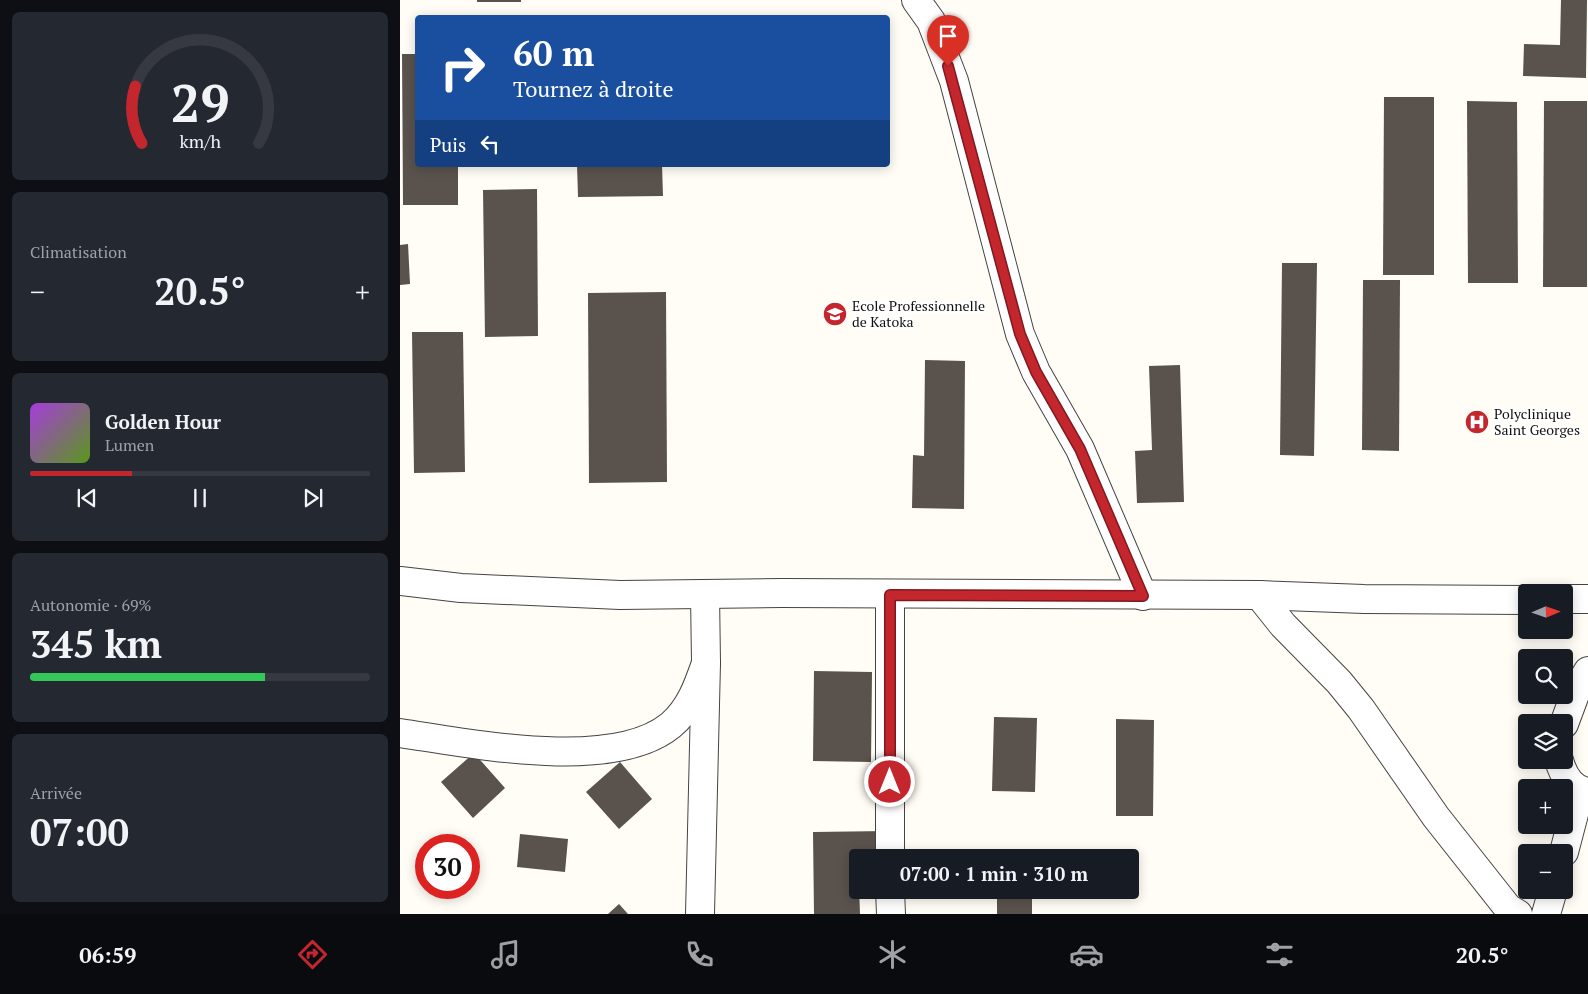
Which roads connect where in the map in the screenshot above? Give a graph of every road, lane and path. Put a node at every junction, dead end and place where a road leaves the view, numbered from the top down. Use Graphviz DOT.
graph roads {
  1 [pos="916,0"];
  2 [pos="400,581"];
  3 [pos="705,594"];
  4 [pos="890,595"];
  5 [pos="1259,595"];
  6 [pos="1143,596"];
  7 [pos="1573,599"];
  8 [pos="1588,599"];
  9 [pos="1518,600"];
  10 [pos="706,664"];
  11 [pos="1588,671"];
  12 [pos="1567,714"];
  13 [pos="400,733"];
  14 [pos="1561,769"];
  15 [pos="1584,792"];
  16 [pos="1567,844"];
  17 [pos="890,849"];
  18 [pos="890,899"];
  19 [pos="1551,899"];
  20 [pos="700,914"];
  21 [pos="890,914"];
  22 [pos="1518,914"];
  23 [pos="1546,914"];
  1 -- 6 [label="street"];
  2 -- 3 [label="street"];
  3 -- 4 [label="street"];
  3 -- 10 [label="street"];
  4 -- 6 [label="street"];
  4 -- 17 [label="street"];
  5 -- 6 [label="street"];
  5 -- 9 [label="street"];
  5 -- 22 [label="street"];
  7 -- 8 [label="street"];
  10 -- 13 [label="street"];
  10 -- 20 [label="street"];
  11 -- 12 [label="street"];
  14 -- 15 [label="street"];
  15 -- 16 [label="street"];
  18 -- 21 [label="street"];
  19 -- 23 [label="street"];
}
